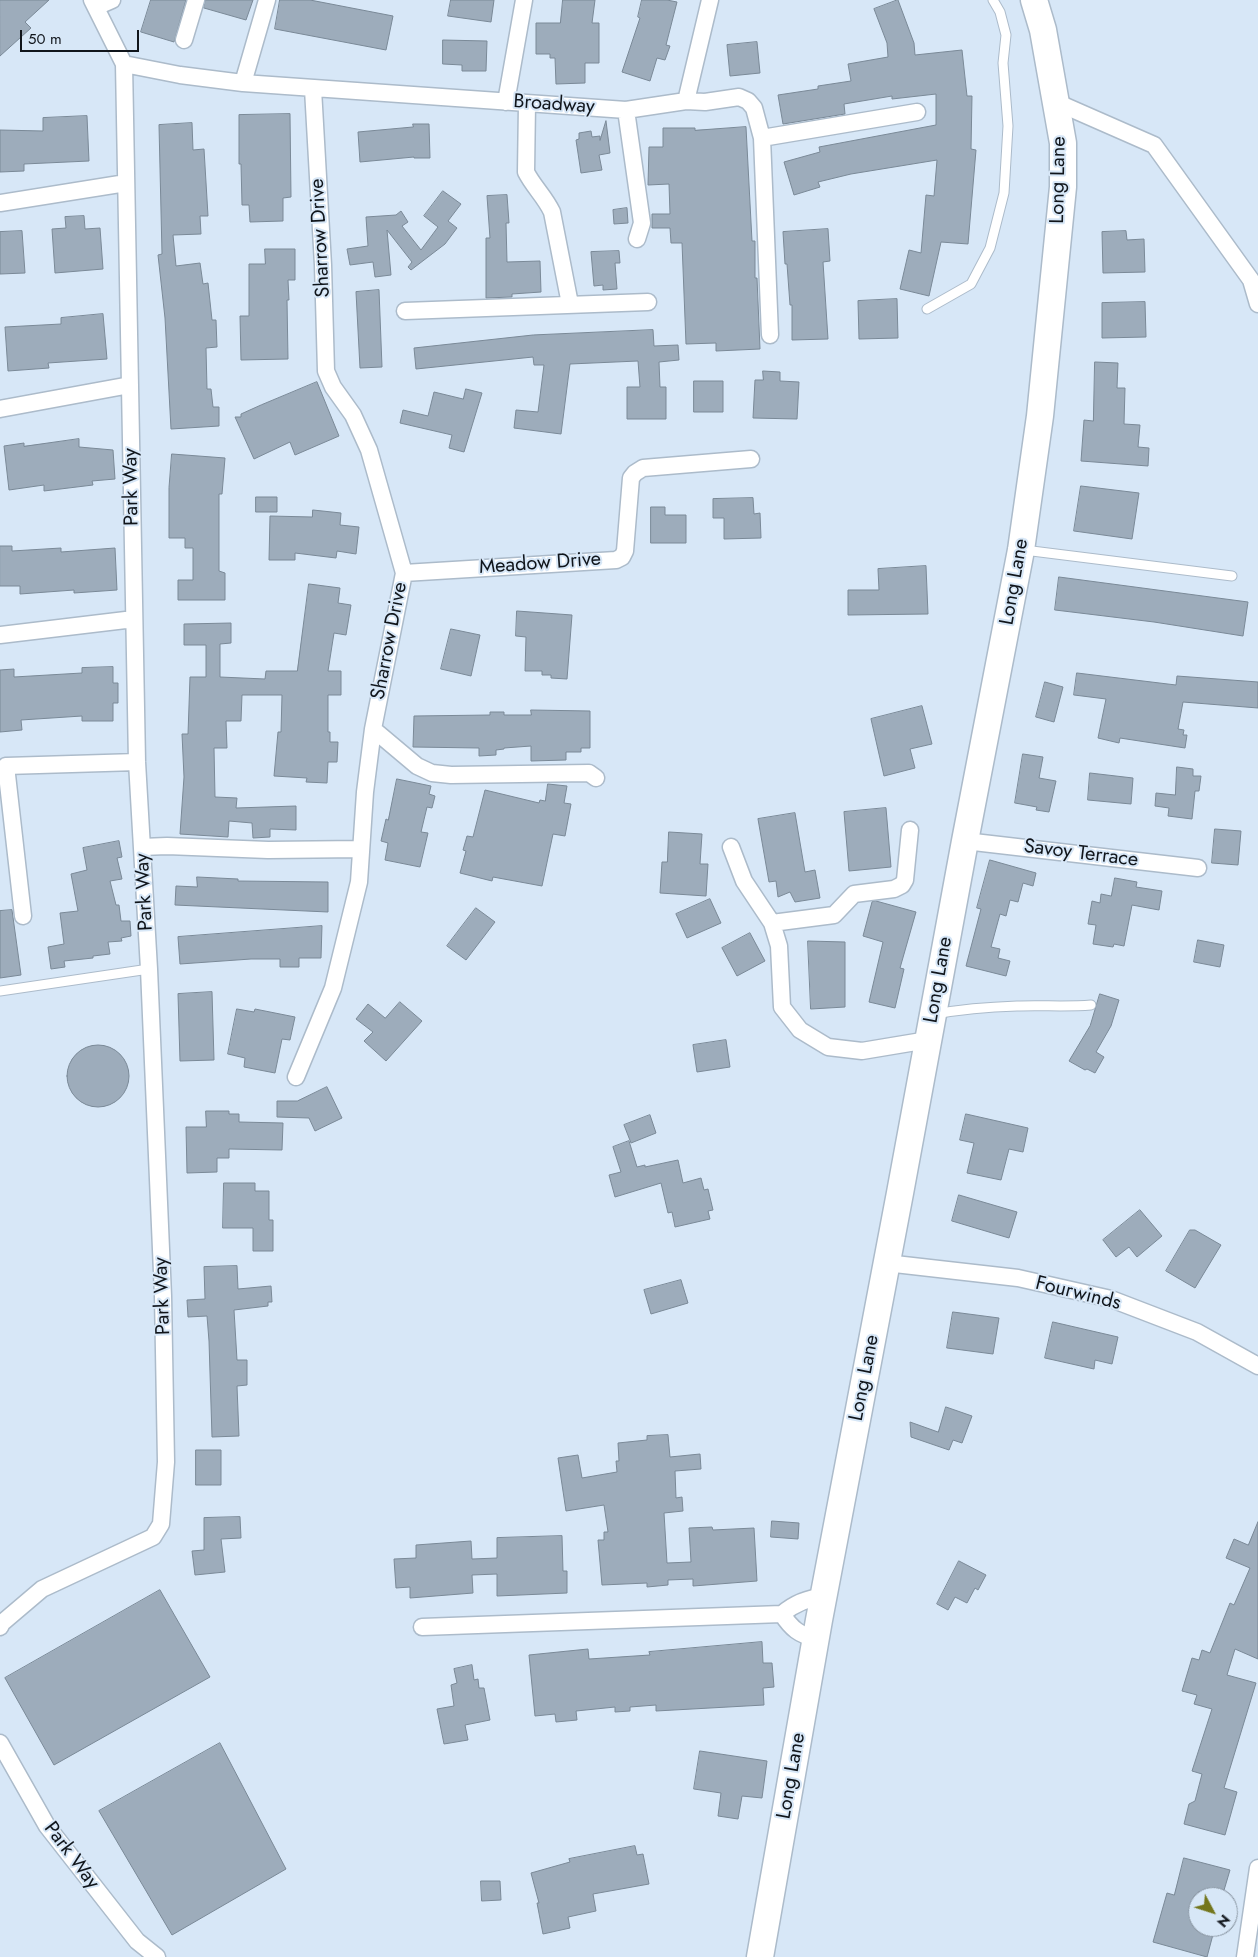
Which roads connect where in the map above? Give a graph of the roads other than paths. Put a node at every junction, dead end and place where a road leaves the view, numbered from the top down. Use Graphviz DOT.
graph roads {
  1 [pos="112,0"];
  2 [pos="196,0"];
  3 [pos="266,0"];
  4 [pos="524,0"];
  5 [pos="710,0"];
  6 [pos="993,0"];
  7 [pos="1034,0"];
  8 [pos="94,3"];
  9 [pos="184,40"];
  10 [pos="124,64"];
  11 [pos="243,83"];
  12 [pos="314,89"];
  13 [pos="686,101"];
  14 [pos="506,102"];
  15 [pos="1056,102"];
  16 [pos="527,104"];
  17 [pos="626,110"];
  18 [pos="917,112"];
  19 [pos="762,138"];
  20 [pos="126,183"];
  21 [pos="0,203"];
  22 [pos="637,239"];
  23 [pos="648,302"];
  24 [pos="570,304"];
  25 [pos="1258,304"];
  26 [pos="927,309"];
  27 [pos="405,311"];
  28 [pos="770,335"];
  29 [pos="130,385"];
  30 [pos="0,409"];
  31 [pos="751,459"];
  32 [pos="1021,550"];
  33 [pos="404,573"];
  34 [pos="1232,576"];
  35 [pos="134,619"];
  36 [pos="0,635"];
  37 [pos="373,729"];
  38 [pos="137,762"];
  39 [pos="596,778"];
  40 [pos="910,830"];
  41 [pos="965,841"];
  42 [pos="731,846"];
  43 [pos="142,847"];
  44 [pos="361,849"];
  45 [pos="1198,868"];
  46 [pos="23,916"];
  47 [pos="772,923"];
  48 [pos="149,969"];
  49 [pos="0,991"];
  50 [pos="1091,1005"];
  51 [pos="933,1015"];
  52 [pos="928,1040"];
  53 [pos="296,1077"];
  54 [pos="886,1263"];
  55 [pos="1258,1366"];
  56 [pos="823,1597"];
  57 [pos="782,1614"];
  58 [pos="0,1627"];
  59 [pos="422,1627"];
  60 [pos="816,1638"];
  61 [pos="0,1743"];
  62 [pos="1258,1868"];
  63 [pos="157,1957"];
  64 [pos="760,1957"];
  65 [pos="1245,1957"];
  1 -- 8 [label="street"];
  2 -- 9 [label="street"];
  3 -- 11 [label="street"];
  4 -- 14 [label="street"];
  5 -- 13 [label="street"];
  6 -- 26 [label="lane"];
  7 -- 15 [label="main road, Long Lane"];
  8 -- 10 [label="street"];
  10 -- 11 [label="street, Broadway"];
  10 -- 20 [label="street, Park Way"];
  11 -- 12 [label="street, Broadway"];
  12 -- 14 [label="street, Broadway"];
  12 -- 33 [label="street, Sharrow Drive"];
  13 -- 17 [label="street, Broadway"];
  13 -- 19 [label="street, Broadway"];
  14 -- 16 [label="street, Broadway"];
  15 -- 25 [label="street"];
  15 -- 32 [label="main road, Long Lane"];
  16 -- 17 [label="street, Broadway"];
  16 -- 24 [label="street"];
  17 -- 22 [label="street"];
  18 -- 19 [label="street"];
  19 -- 28 [label="street, Broadway"];
  20 -- 21 [label="street"];
  20 -- 29 [label="street, Park Way"];
  23 -- 24 [label="street"];
  24 -- 27 [label="street"];
  29 -- 30 [label="street"];
  29 -- 35 [label="street, Park Way"];
  31 -- 33 [label="street, Meadow Drive"];
  32 -- 34 [label="lane"];
  32 -- 41 [label="main road, Long Lane"];
  33 -- 37 [label="street, Sharrow Drive"];
  35 -- 36 [label="street"];
  35 -- 38 [label="street, Park Way"];
  37 -- 39 [label="street"];
  37 -- 44 [label="street, Sharrow Drive"];
  38 -- 43 [label="street, Park Way"];
  38 -- 46 [label="street"];
  40 -- 47 [label="street"];
  41 -- 45 [label="street, Savoy Terrace"];
  41 -- 51 [label="main road, Long Lane"];
  42 -- 47 [label="street"];
  43 -- 44 [label="street"];
  43 -- 48 [label="street, Park Way"];
  44 -- 53 [label="street, Sharrow Drive"];
  47 -- 52 [label="street"];
  48 -- 49 [label="lane"];
  48 -- 58 [label="street, Park Way"];
  50 -- 51 [label="lane"];
  51 -- 52 [label="main road, Long Lane"];
  52 -- 54 [label="main road, Long Lane"];
  54 -- 55 [label="street, Fourwinds"];
  54 -- 56 [label="main road, Long Lane"];
  56 -- 57 [label="street"];
  56 -- 60 [label="main road, Long Lane"];
  57 -- 59 [label="street"];
  57 -- 60 [label="street"];
  60 -- 64 [label="main road, Long Lane"];
  61 -- 63 [label="street, Park Way"];
  62 -- 65 [label="street"];
}
